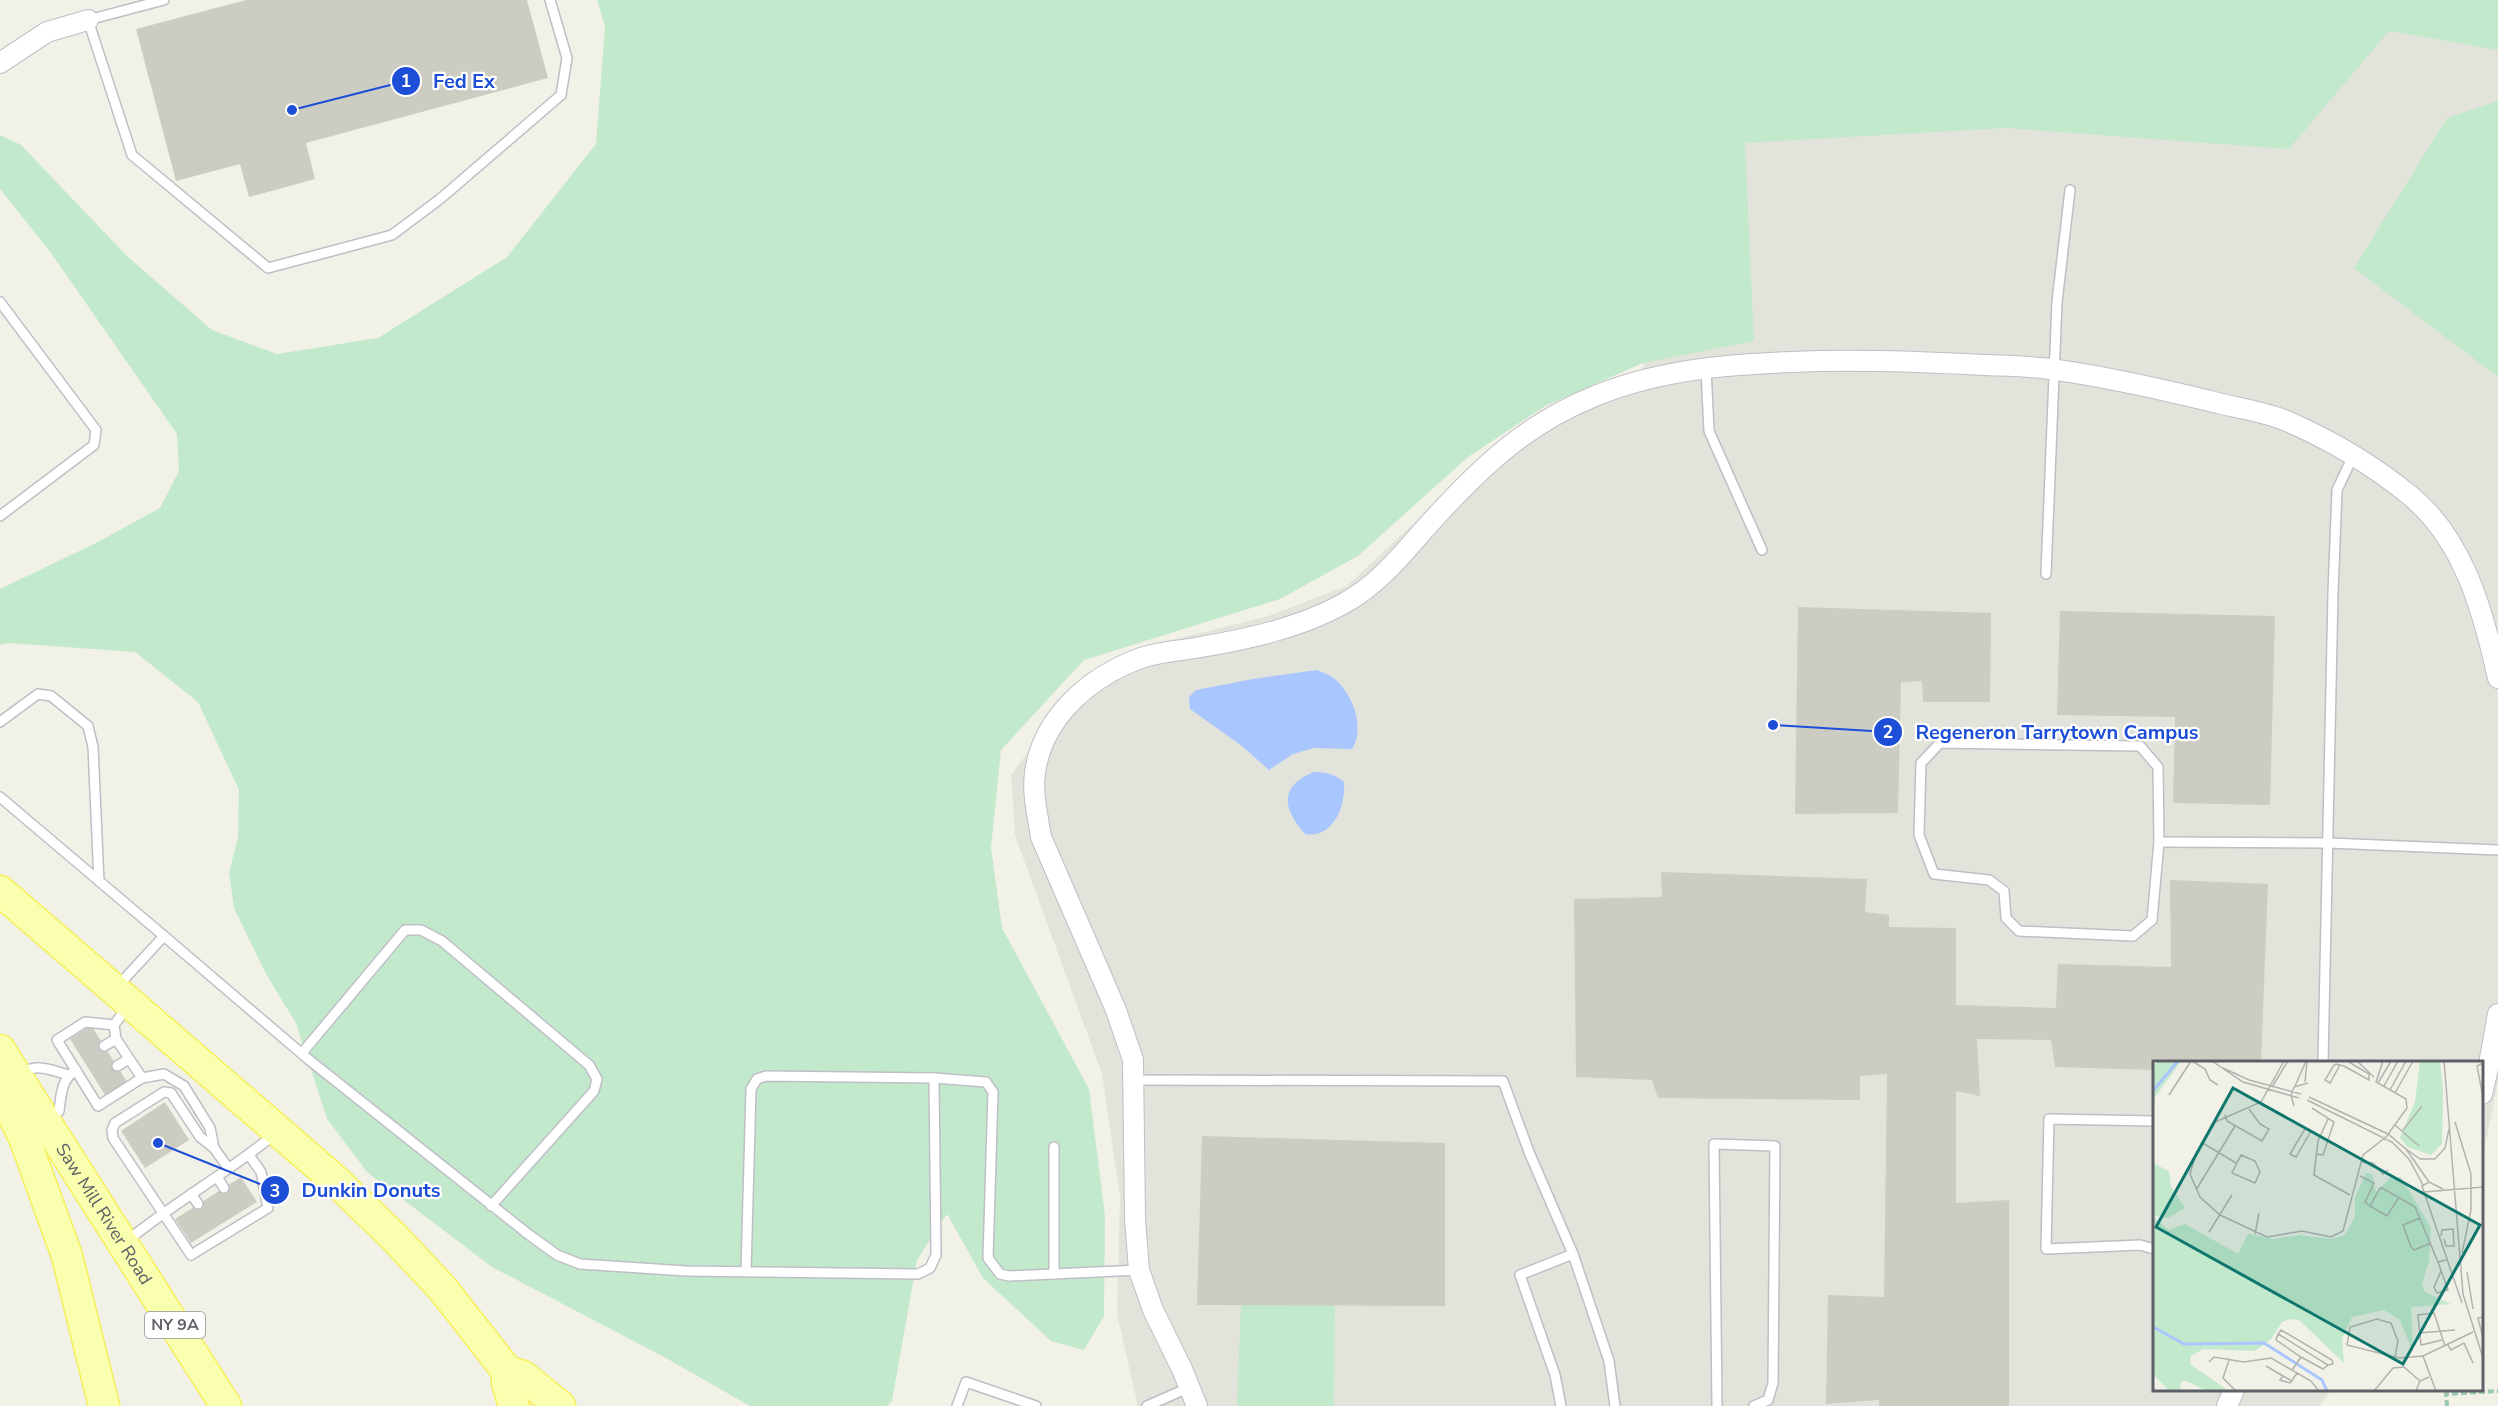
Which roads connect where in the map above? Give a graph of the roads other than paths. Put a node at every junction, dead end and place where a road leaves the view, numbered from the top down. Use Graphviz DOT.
graph roads {
  1 [pos="164,0"];
  2 [pos="550,0"];
  3 [pos="88,20"];
  4 [pos="0,63"];
  5 [pos="2070,190"];
  6 [pos="1,306"];
  7 [pos="1706,369"];
  8 [pos="2054,369"];
  9 [pos="2353,456"];
  10 [pos="0,516"];
  11 [pos="1762,550"];
  12 [pos="2046,573"];
  13 [pos="2498,678"];
  14 [pos="0,722"];
  15 [pos="0,797"];
  16 [pos="2159,842"];
  17 [pos="2329,843"];
  18 [pos="2498,850"];
  19 [pos="99,881"];
  20 [pos="0,891"];
  21 [pos="164,936"];
  22 [pos="119,1006"];
  23 [pos="2498,1014"];
  24 [pos="116,1039"];
  25 [pos="104,1046"];
  26 [pos="0,1050"];
  27 [pos="302,1053"];
  28 [pos="83,1059"];
  29 [pos="129,1059"];
  30 [pos="2323,1061"];
  31 [pos="2494,1065"];
  32 [pos="117,1066"];
  33 [pos="72,1070"];
  34 [pos="142,1078"];
  35 [pos="934,1078"];
  36 [pos="96,1080"];
  37 [pos="1133,1080"];
  38 [pos="8,1082"];
  39 [pos="86,1086"];
  40 [pos="2483,1090"];
  41 [pos="45,1121"];
  42 [pos="2153,1121"];
  43 [pos="278,1131"];
  44 [pos="1054,1147"];
  45 [pos="214,1148"];
  46 [pos="249,1155"];
  47 [pos="229,1169"];
  48 [pos="217,1177"];
  49 [pos="224,1188"];
  50 [pos="191,1194"];
  51 [pos="198,1204"];
  52 [pos="492,1206"];
  53 [pos="240,1213"];
  54 [pos="162,1214"];
  55 [pos="246,1222"];
  56 [pos="214,1229"];
  57 [pos="219,1238"];
  58 [pos="123,1244"];
  59 [pos="2153,1249"];
  60 [pos="1573,1254"];
  61 [pos="1139,1270"];
  62 [pos="746,1271"];
  63 [pos="1054,1274"];
  64 [pos="507,1371"];
  65 [pos="1190,1387"];
  66 [pos="2233,1391"];
  67 [pos="1014,1402"];
  68 [pos="104,1406"];
  69 [pos="226,1406"];
  70 [pos="514,1406"];
  71 [pos="560,1406"];
  72 [pos="957,1406"];
  73 [pos="1036,1406"];
  74 [pos="1147,1406"];
  75 [pos="1197,1406"];
  76 [pos="1561,1406"];
  77 [pos="1615,1406"];
  78 [pos="1717,1406"];
  79 [pos="1754,1406"];
  80 [pos="2227,1406"];
  1 -- 3 [label="lane"];
  2 -- 3 [label="lane"];
  3 -- 4 [label="street"];
  5 -- 8 [label="lane"];
  6 -- 10 [label="lane"];
  7 -- 8 [label="street"];
  7 -- 11 [label="lane"];
  7 -- 37 [label="street"];
  8 -- 9 [label="street"];
  8 -- 12 [label="lane"];
  9 -- 13 [label="street"];
  9 -- 17 [label="lane"];
  14 -- 19 [label="lane"];
  15 -- 19 [label="lane"];
  16 -- 16 [label="lane"];
  16 -- 17 [label="lane"];
  17 -- 18 [label="lane"];
  17 -- 30 [label="lane"];
  19 -- 21 [label="lane"];
  20 -- 22 [label="main road"];
  21 -- 22 [label="lane"];
  21 -- 27 [label="lane"];
  22 -- 24 [label="lane"];
  22 -- 33 [label="lane"];
  22 -- 43 [label="main road"];
  23 -- 31 [label="street"];
  24 -- 25 [label="lane"];
  24 -- 29 [label="lane"];
  26 -- 38 [label="main road, Saw Mill River Road / NY 9A"];
  27 -- 52 [label="lane"];
  27 -- 52 [label="lane"];
  28 -- 33 [label="lane"];
  29 -- 32 [label="lane"];
  29 -- 34 [label="lane"];
  31 -- 40 [label="street"];
  33 -- 38 [label="lane"];
  33 -- 39 [label="lane"];
  33 -- 41 [label="lane"];
  34 -- 39 [label="lane"];
  34 -- 45 [label="lane"];
  35 -- 62 [label="lane"];
  35 -- 62 [label="lane"];
  35 -- 63 [label="lane"];
  36 -- 39 [label="lane"];
  37 -- 60 [label="lane"];
  37 -- 61 [label="street"];
  38 -- 41 [label="main road, Saw Mill River Road / NY 9A"];
  38 -- 68 [label="main road"];
  41 -- 58 [label="main road, Saw Mill River Road / NY 9A"];
  42 -- 59 [label="lane"];
  43 -- 46 [label="lane"];
  43 -- 64 [label="main road"];
  44 -- 63 [label="lane"];
  45 -- 47 [label="lane"];
  45 -- 54 [label="lane"];
  46 -- 47 [label="lane"];
  46 -- 55 [label="lane"];
  47 -- 48 [label="lane"];
  48 -- 49 [label="lane"];
  48 -- 50 [label="lane"];
  50 -- 51 [label="lane"];
  50 -- 54 [label="lane"];
  52 -- 62 [label="lane"];
  53 -- 55 [label="lane"];
  54 -- 57 [label="lane"];
  54 -- 58 [label="lane"];
  55 -- 57 [label="lane"];
  56 -- 57 [label="lane"];
  58 -- 69 [label="main road, Saw Mill River Road / NY 9A"];
  60 -- 76 [label="lane"];
  60 -- 77 [label="lane"];
  61 -- 63 [label="lane"];
  61 -- 65 [label="street"];
  64 -- 70 [label="main road"];
  64 -- 71 [label="main road"];
  65 -- 74 [label="lane"];
  65 -- 75 [label="street"];
  66 -- 80 [label="street"];
  67 -- 72 [label="lane"];
  67 -- 73 [label="lane"];
  78 -- 79 [label="lane"];
}
